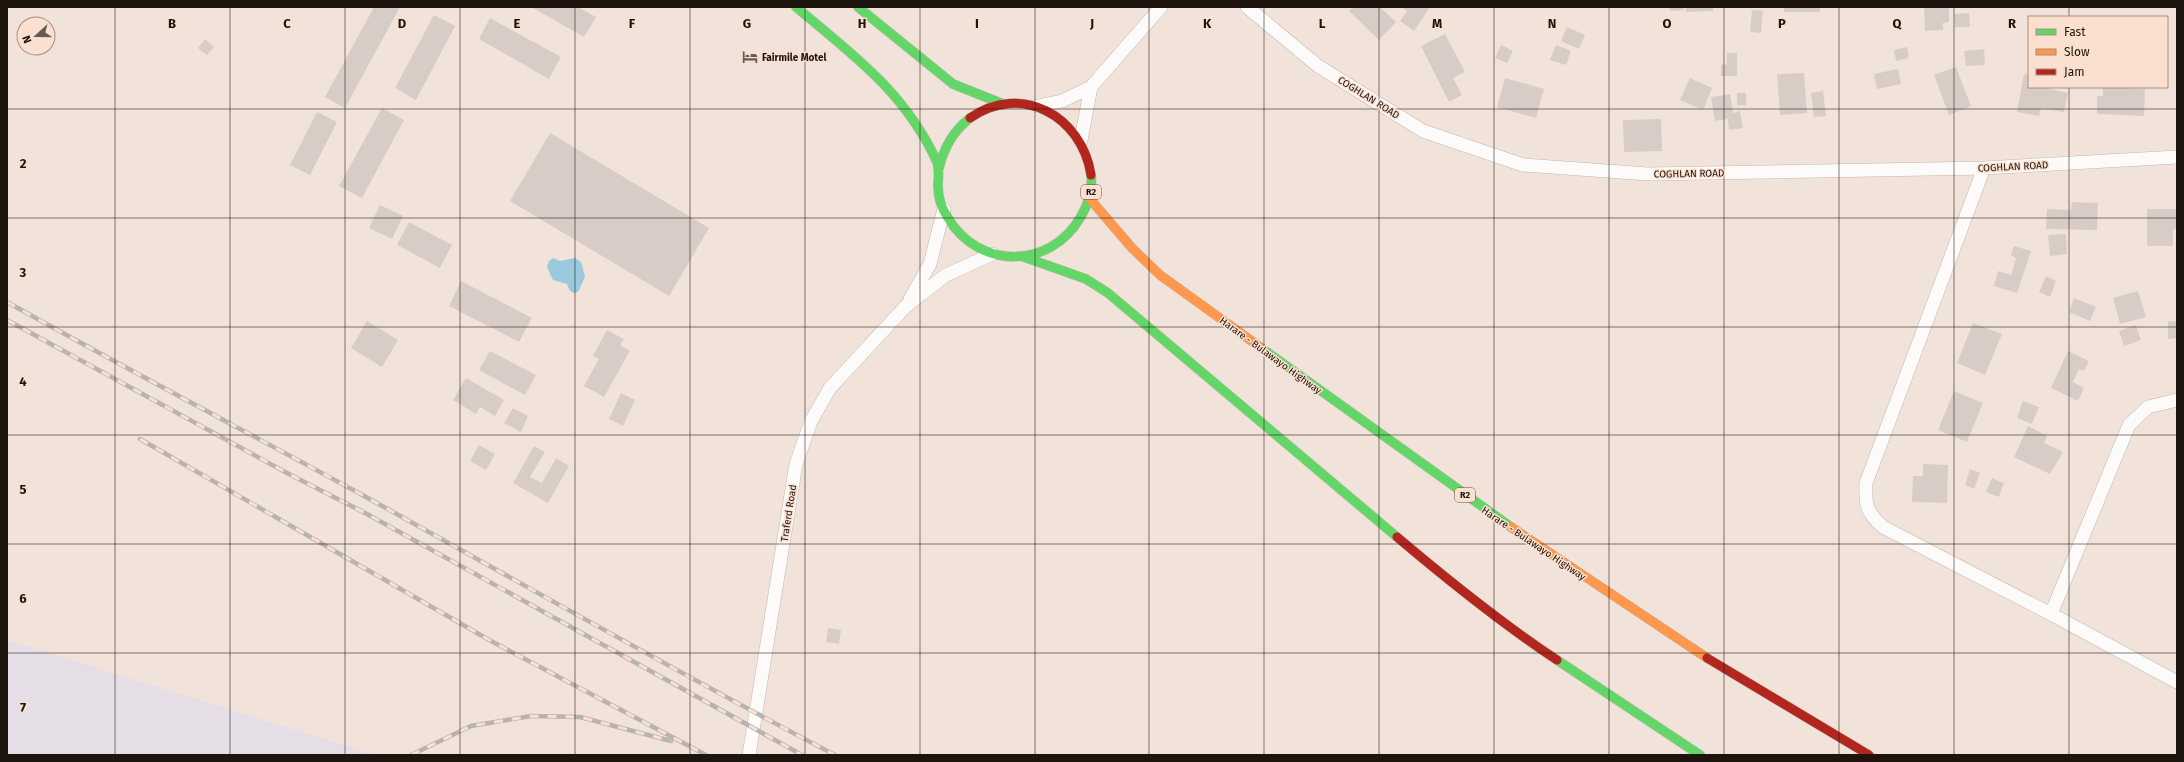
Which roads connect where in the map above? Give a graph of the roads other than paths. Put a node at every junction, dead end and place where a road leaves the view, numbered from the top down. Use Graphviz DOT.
graph roads {
  1 [pos="796,7"];
  2 [pos="858,7"];
  3 [pos="1161,7"];
  4 [pos="1247,7"];
  5 [pos="1091,87"];
  6 [pos="1003,104"];
  7 [pos="1038,106"];
  8 [pos="1081,140"];
  9 [pos="2177,157"];
  10 [pos="939,168"];
  11 [pos="1984,168"];
  12 [pos="1090,199"];
  13 [pos="944,209"];
  14 [pos="992,254"];
  15 [pos="1024,257"];
  16 [pos="906,306"];
  17 [pos="2177,400"];
  18 [pos="2051,614"];
  19 [pos="2177,682"];
  20 [pos="749,755"];
  21 [pos="1700,755"];
  22 [pos="1868,755"];
  1 -- 10 [label="highway, R2"];
  2 -- 6 [label="highway, R2"];
  3 -- 5 [label="street"];
  4 -- 11 [label="street, COGHLAN ROAD"];
  5 -- 7 [label="street"];
  5 -- 8 [label="street"];
  6 -- 7 [label="highway, R2"];
  6 -- 10 [label="highway, R2"];
  7 -- 8 [label="highway, R2"];
  8 -- 12 [label="highway, R2"];
  9 -- 11 [label="street, COGHLAN ROAD"];
  10 -- 13 [label="highway, R2"];
  11 -- 18 [label="street"];
  12 -- 15 [label="highway, R2"];
  12 -- 22 [label="highway, Harare - Bulawayo Highway / R2"];
  13 -- 14 [label="highway, R2"];
  13 -- 16 [label="street, Traferd Road"];
  14 -- 15 [label="highway, R2"];
  14 -- 16 [label="street, Traferd Road"];
  15 -- 21 [label="highway, R2"];
  16 -- 20 [label="street, Traferd Road"];
  17 -- 18 [label="street"];
  18 -- 19 [label="street"];
}
